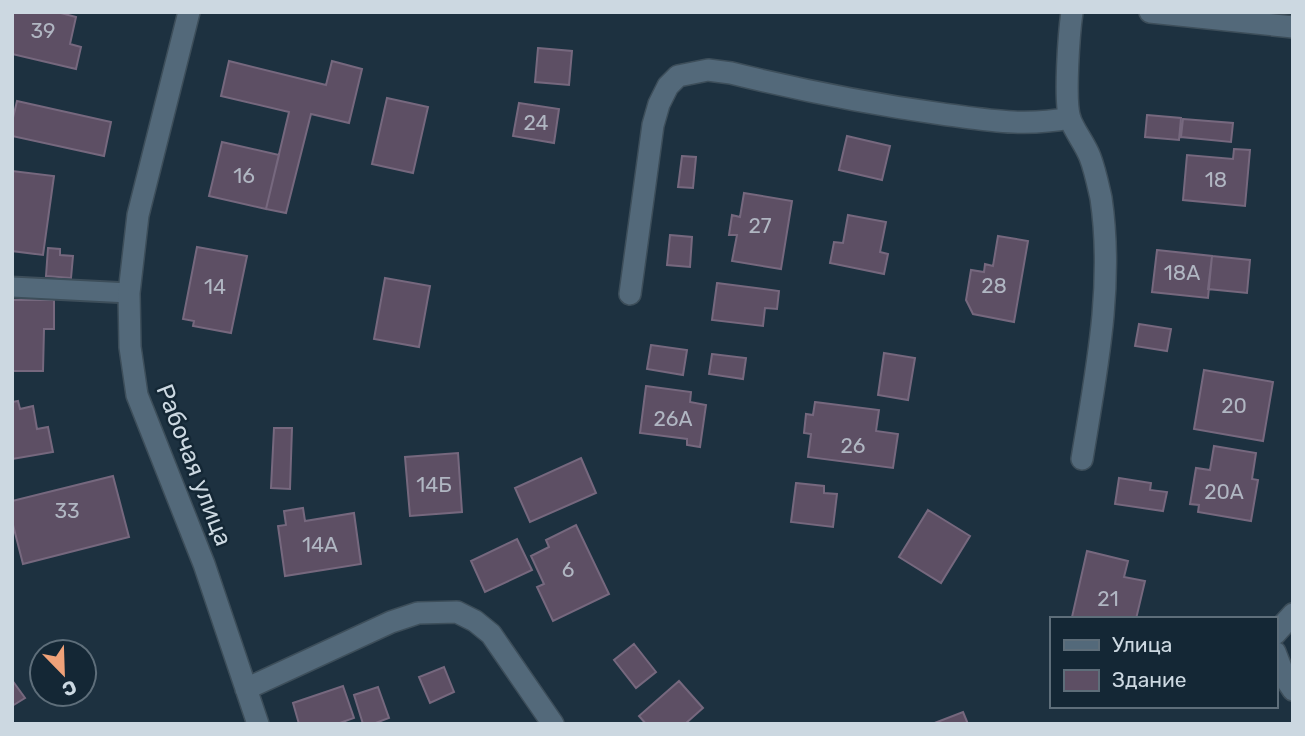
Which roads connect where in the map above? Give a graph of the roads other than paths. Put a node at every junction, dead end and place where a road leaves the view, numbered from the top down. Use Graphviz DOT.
graph roads {
  1 [pos="189,12"];
  2 [pos="1072,12"];
  3 [pos="1150,12"];
  4 [pos="1293,27"];
  5 [pos="1070,118"];
  6 [pos="12,287"];
  7 [pos="129,293"];
  8 [pos="630,295"];
  9 [pos="1082,459"];
  10 [pos="1293,614"];
  11 [pos="1277,632"];
  12 [pos="1277,656"];
  13 [pos="246,689"];
  14 [pos="1293,690"];
  15 [pos="258,724"];
  16 [pos="553,724"];
  1 -- 7 [label="street, Рабочая улица"];
  2 -- 5 [label="street"];
  3 -- 4 [label="street"];
  5 -- 8 [label="street"];
  5 -- 9 [label="street"];
  6 -- 7 [label="lane"];
  7 -- 13 [label="street, Рабочая улица"];
  10 -- 11 [label="street"];
  12 -- 14 [label="street"];
  13 -- 15 [label="street, Рабочая улица"];
  13 -- 16 [label="street"];
}
